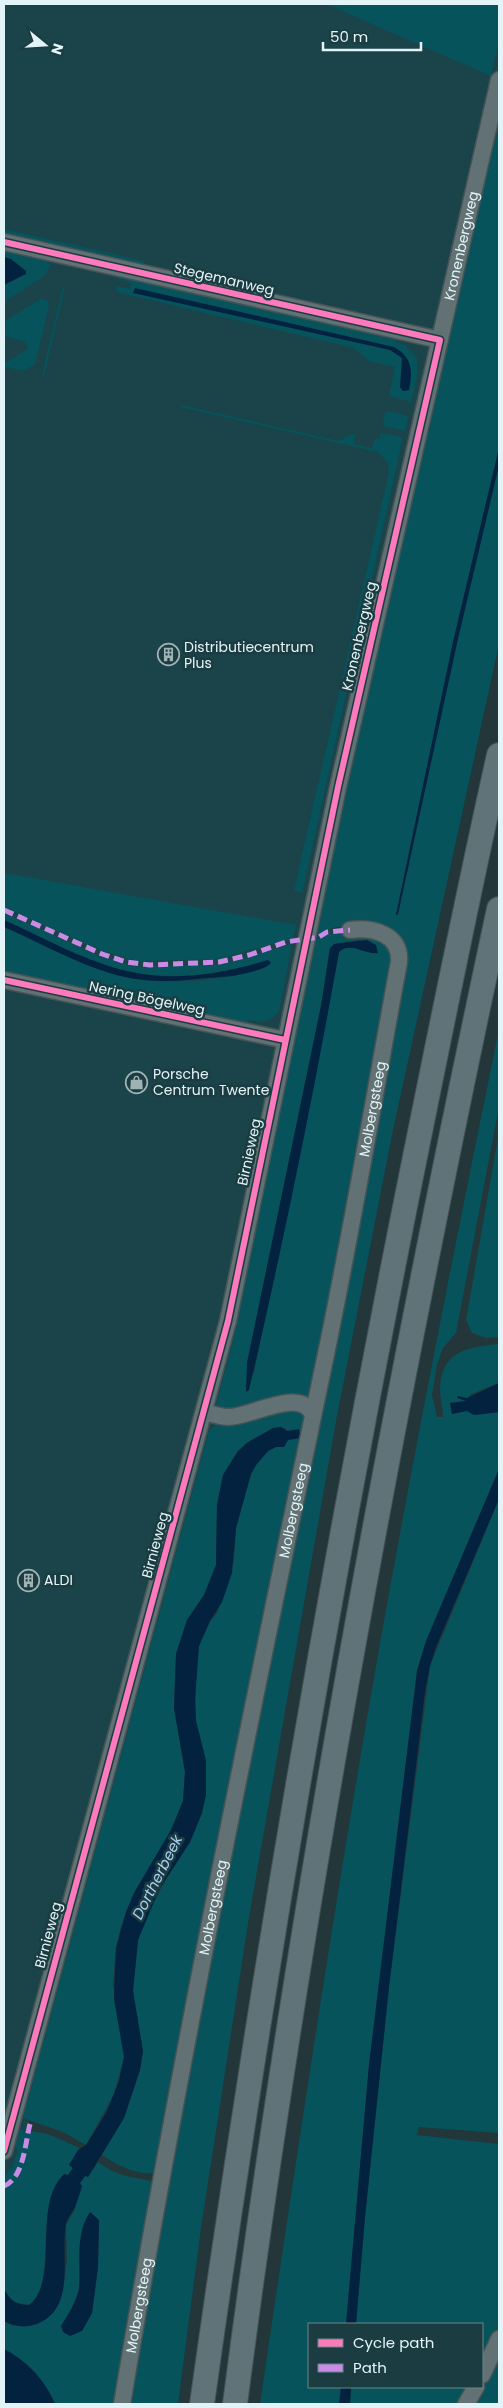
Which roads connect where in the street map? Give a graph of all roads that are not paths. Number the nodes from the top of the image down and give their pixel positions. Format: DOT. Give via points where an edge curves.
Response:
graph roads {
  1 [pos="499,80"];
  2 [pos="4,242"];
  3 [pos="440,340"];
  4 [pos="499,755"];
  5 [pos="499,909"];
  6 [pos="350,930"];
  7 [pos="306,938"];
  8 [pos="4,980"];
  9 [pos="285,1040"];
  10 [pos="204,1412"];
  11 [pos="312,1413"];
  12 [pos="4,2151"];
  13 [pos="499,2339"];
  14 [pos="483,2373"];
  15 [pos="475,2388"];
  16 [pos="122,2404"];
  17 [pos="202,2404"];
  18 [pos="235,2404"];
  19 [pos="466,2404"];
  1 -- 3 [label="street, Kronenbergweg"];
  2 -- 3 [label="street, Stegemanweg"];
  3 -- 7 [label="street, Kronenbergweg"];
  4 -- 17 [label="highway" via="377,1346 322,1640 237,2152"];
  5 -- 18 [label="highway" via="429,1242 354,1649 275,2124"];
  6 -- 11 [label="street, Molbergsteeg" via="378,931 387,936 397,947 399,962 337,1297"];
  7 -- 9 [label="street, Birnieweg"];
  8 -- 9 [label="street, Nering Bögelweg"];
  9 -- 10 [label="street, Birnieweg" via="228,1321"];
  10 -- 11 [label="street" via="229,1418 259,1409 300,1403 307,1405"];
  10 -- 12 [label="street, Birnieweg"];
  11 -- 16 [label="street, Molbergsteeg" via="198,1976"];
  13 -- 14 [label="street"];
  15 -- 19 [label="street"];
}
